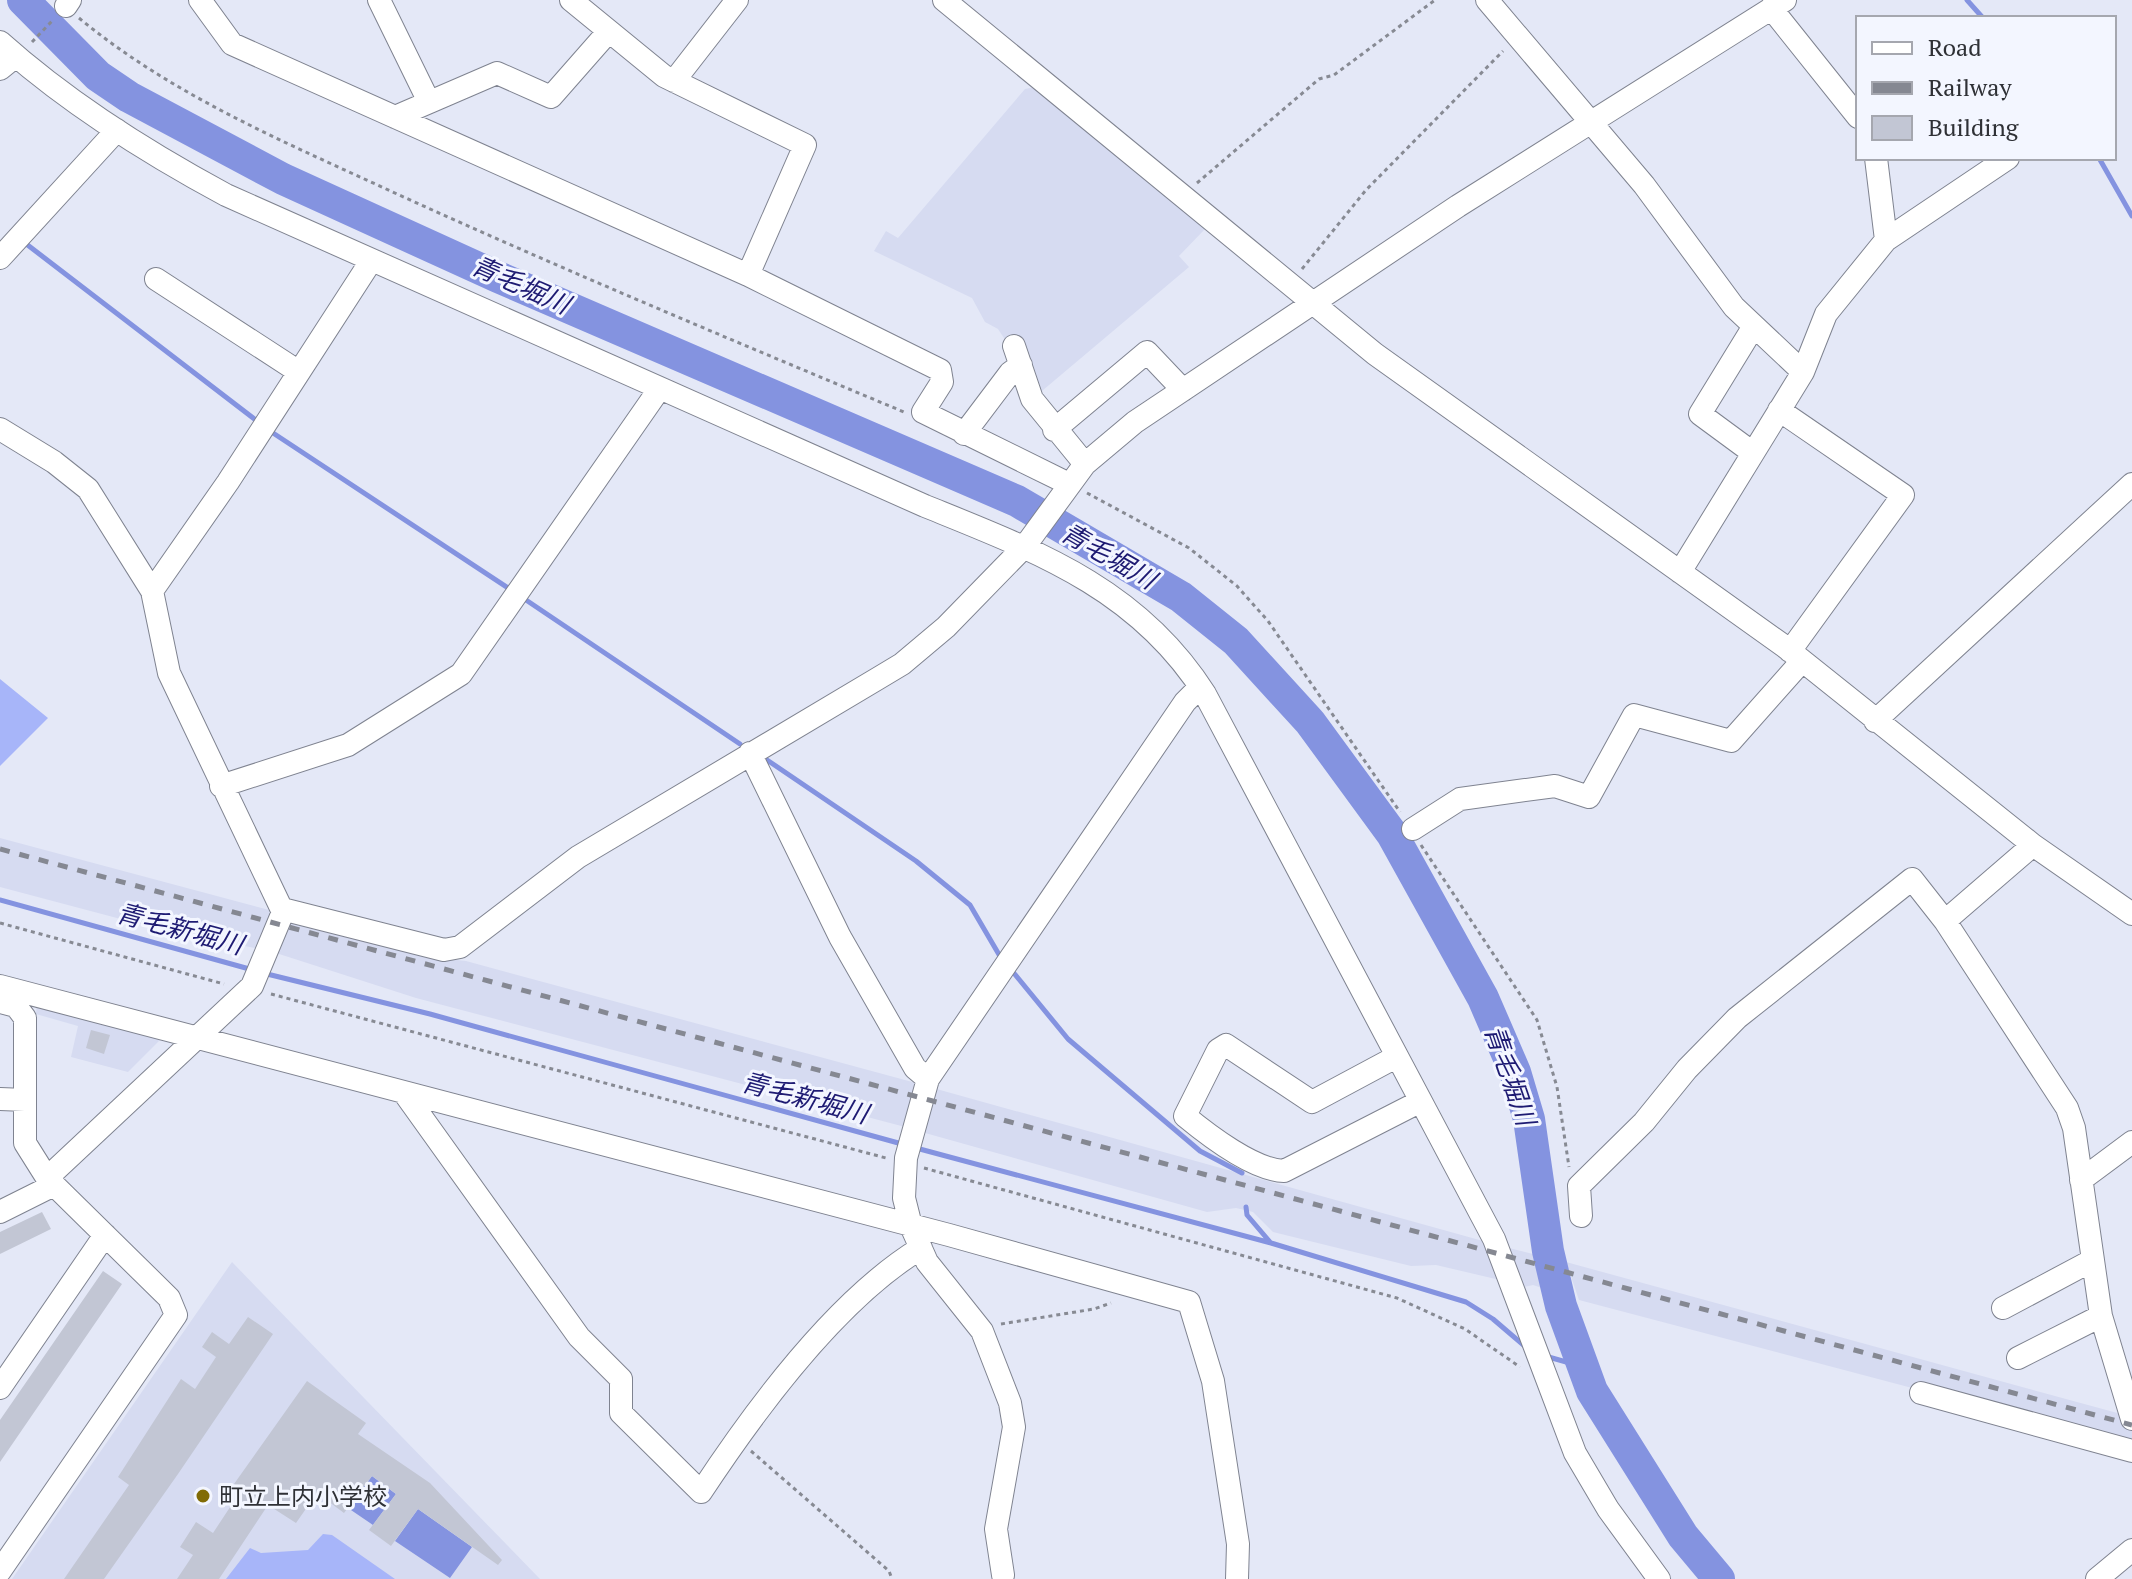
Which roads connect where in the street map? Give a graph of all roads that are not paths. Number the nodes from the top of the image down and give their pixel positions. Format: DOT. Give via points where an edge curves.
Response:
graph roads {
  1 [pos="200,0"];
  2 [pos="379,0"];
  3 [pos="571,0"];
  4 [pos="737,0"];
  5 [pos="944,0"];
  6 [pos="1487,0"];
  7 [pos="1778,4"];
  8 [pos="609,31"];
  9 [pos="10,54"];
  10 [pos="674,81"];
  11 [pos="429,102"];
  12 [pos="1856,114"];
  13 [pos="395,117"];
  14 [pos="1591,122"];
  15 [pos="117,130"];
  16 [pos="1876,160"];
  17 [pos="2005,160"];
  18 [pos="1886,240"];
  19 [pos="0,258"];
  20 [pos="371,261"];
  21 [pos="748,275"];
  22 [pos="156,279"];
  23 [pos="1314,304"];
  24 [pos="1754,326"];
  25 [pos="299,372"];
  26 [pos="1803,372"];
  27 [pos="660,388"];
  28 [pos="1183,390"];
  29 [pos="1779,410"];
  30 [pos="1048,422"];
  31 [pos="0,429"];
  32 [pos="964,434"];
  33 [pos="1753,453"];
  34 [pos="1085,464"];
  35 [pos="2132,484"];
  36 [pos="1065,491"];
  37 [pos="1029,541"];
  38 [pos="1680,572"];
  39 [pos="152,591"];
  40 [pos="1796,656"];
  41 [pos="1200,687"];
  42 [pos="1875,721"];
  43 [pos="750,753"];
  44 [pos="221,786"];
  45 [pos="1413,829"];
  46 [pos="2033,845"];
  47 [pos="282,914"];
  48 [pos="2132,914"];
  49 [pos="1945,921"];
  50 [pos="0,986"];
  51 [pos="0,1002"];
  52 [pos="195,1040"];
  53 [pos="1396,1057"];
  54 [pos="928,1079"];
  55 [pos="405,1094"];
  56 [pos="0,1099"];
  57 [pos="25,1100"];
  58 [pos="1419,1102"];
  59 [pos="2132,1142"];
  60 [pos="2081,1180"];
  61 [pos="50,1182"];
  62 [pos="0,1212"];
  63 [pos="1581,1216"];
  64 [pos="911,1226"];
  65 [pos="105,1235"];
  66 [pos="921,1248"];
  67 [pos="2093,1260"];
  68 [pos="2003,1308"];
  69 [pos="2101,1316"];
  70 [pos="2018,1358"];
  71 [pos="2125,1380"];
  72 [pos="1,1385"];
  73 [pos="1921,1393"];
  74 [pos="2132,1419"];
  75 [pos="2132,1451"];
  76 [pos="2132,1550"];
  77 [pos="0,1571"];
  78 [pos="1001,1578"];
  79 [pos="1237,1579"];
  80 [pos="1659,1579"];
  81 [pos="2097,1579"];
  1 -- 13 [label="street" via="232,44"];
  2 -- 11 [label="street"];
  3 -- 8 [label="street"];
  4 -- 10 [label="street"];
  5 -- 23 [label="street"];
  6 -- 14 [label="street"];
  7 -- 12 [label="street"];
  7 -- 14 [label="street"];
  8 -- 10 [label="street"];
  8 -- 11 [label="street" via="551,97 497,73"];
  9 -- 15 [label="street"];
  10 -- 21 [label="street" via="805,145"];
  11 -- 13 [label="street"];
  13 -- 21 [label="street"];
  14 -- 23 [label="street"];
  14 -- 24 [label="street"];
  15 -- 19 [label="street"];
  15 -- 20 [label="street" via="226,195"];
  16 -- 18 [label="street"];
  17 -- 18 [label="street"];
  18 -- 26 [label="street" via="1826,314"];
  20 -- 25 [label="street"];
  20 -- 27 [label="street"];
  21 -- 32 [label="street" via="940,370 942,382 923,412"];
  22 -- 25 [label="street"];
  23 -- 28 [label="street"];
  23 -- 38 [label="street" via="1375,354"];
  24 -- 26 [label="street"];
  24 -- 33 [label="street" via="1700,414"];
  25 -- 39 [label="street"];
  26 -- 29 [label="street"];
  27 -- 37 [label="street"];
  27 -- 44 [label="street" via="461,674 348,745"];
  28 -- 30 [label="street" via="1147,352"];
  28 -- 34 [label="street"];
  29 -- 33 [label="street"];
  29 -- 40 [label="street" via="1903,495"];
  30 -- 32 [label="street" via="1032,399 1018,356"];
  30 -- 34 [label="street"];
  31 -- 39 [label="street" via="88,489"];
  32 -- 36 [label="street"];
  33 -- 38 [label="street"];
  34 -- 36 [label="street"];
  35 -- 42 [label="street"];
  36 -- 37 [label="street"];
  37 -- 41 [label="street" via="1115,596 1158,634"];
  37 -- 43 [label="street" via="946,627 902,664"];
  38 -- 40 [label="street"];
  39 -- 44 [label="street" via="169,673"];
  40 -- 42 [label="street"];
  40 -- 45 [label="street" via="1731,741 1634,715 1589,797 1555,786 1460,799"];
  41 -- 53 [label="street"];
  41 -- 54 [label="street"];
  42 -- 46 [label="street"];
  43 -- 47 [label="street" via="578,857 453,949"];
  43 -- 54 [label="street" via="840,937 915,1068"];
  44 -- 47 [label="street"];
  46 -- 48 [label="street"];
  46 -- 49 [label="street"];
  47 -- 52 [label="street" via="267,957 248,987"];
  49 -- 60 [label="street" via="2055,1086 2074,1128"];
  49 -- 63 [label="street" via="1912,879 1737,1018 1579,1186"];
  50 -- 52 [label="street"];
  51 -- 57 [label="street" via="16,1006 25,1018"];
  52 -- 55 [label="street"];
  52 -- 61 [label="street"];
  53 -- 58 [label="street"];
  53 -- 58 [label="street" via="1312,1102 1226,1045 1218,1050 1185,1116 1214,1140 1273,1171 1284,1171"];
  54 -- 64 [label="street" via="904,1162"];
  55 -- 64 [label="street"];
  55 -- 66 [label="street" via="579,1337 621,1379 621,1413 701,1492 737,1438 830,1326 895,1263"];
  56 -- 57 [label="street"];
  57 -- 61 [label="street" via="25,1143"];
  58 -- 80 [label="street" via="1494,1239 1529,1330 1533,1370 1593,1484"];
  59 -- 60 [label="street"];
  60 -- 67 [label="street"];
  61 -- 62 [label="street"];
  61 -- 65 [label="street"];
  64 -- 66 [label="street"];
  64 -- 79 [label="street" via="1189,1302 1213,1381 1238,1544"];
  65 -- 72 [label="street"];
  65 -- 77 [label="street" via="169,1298 176,1315"];
  66 -- 78 [label="street" via="982,1331 1010,1403 1014,1427 996,1529"];
  67 -- 68 [label="street"];
  67 -- 69 [label="street"];
  69 -- 70 [label="street"];
  69 -- 71 [label="street"];
  71 -- 74 [label="street"];
  73 -- 75 [label="street"];
  76 -- 81 [label="street"];
}
